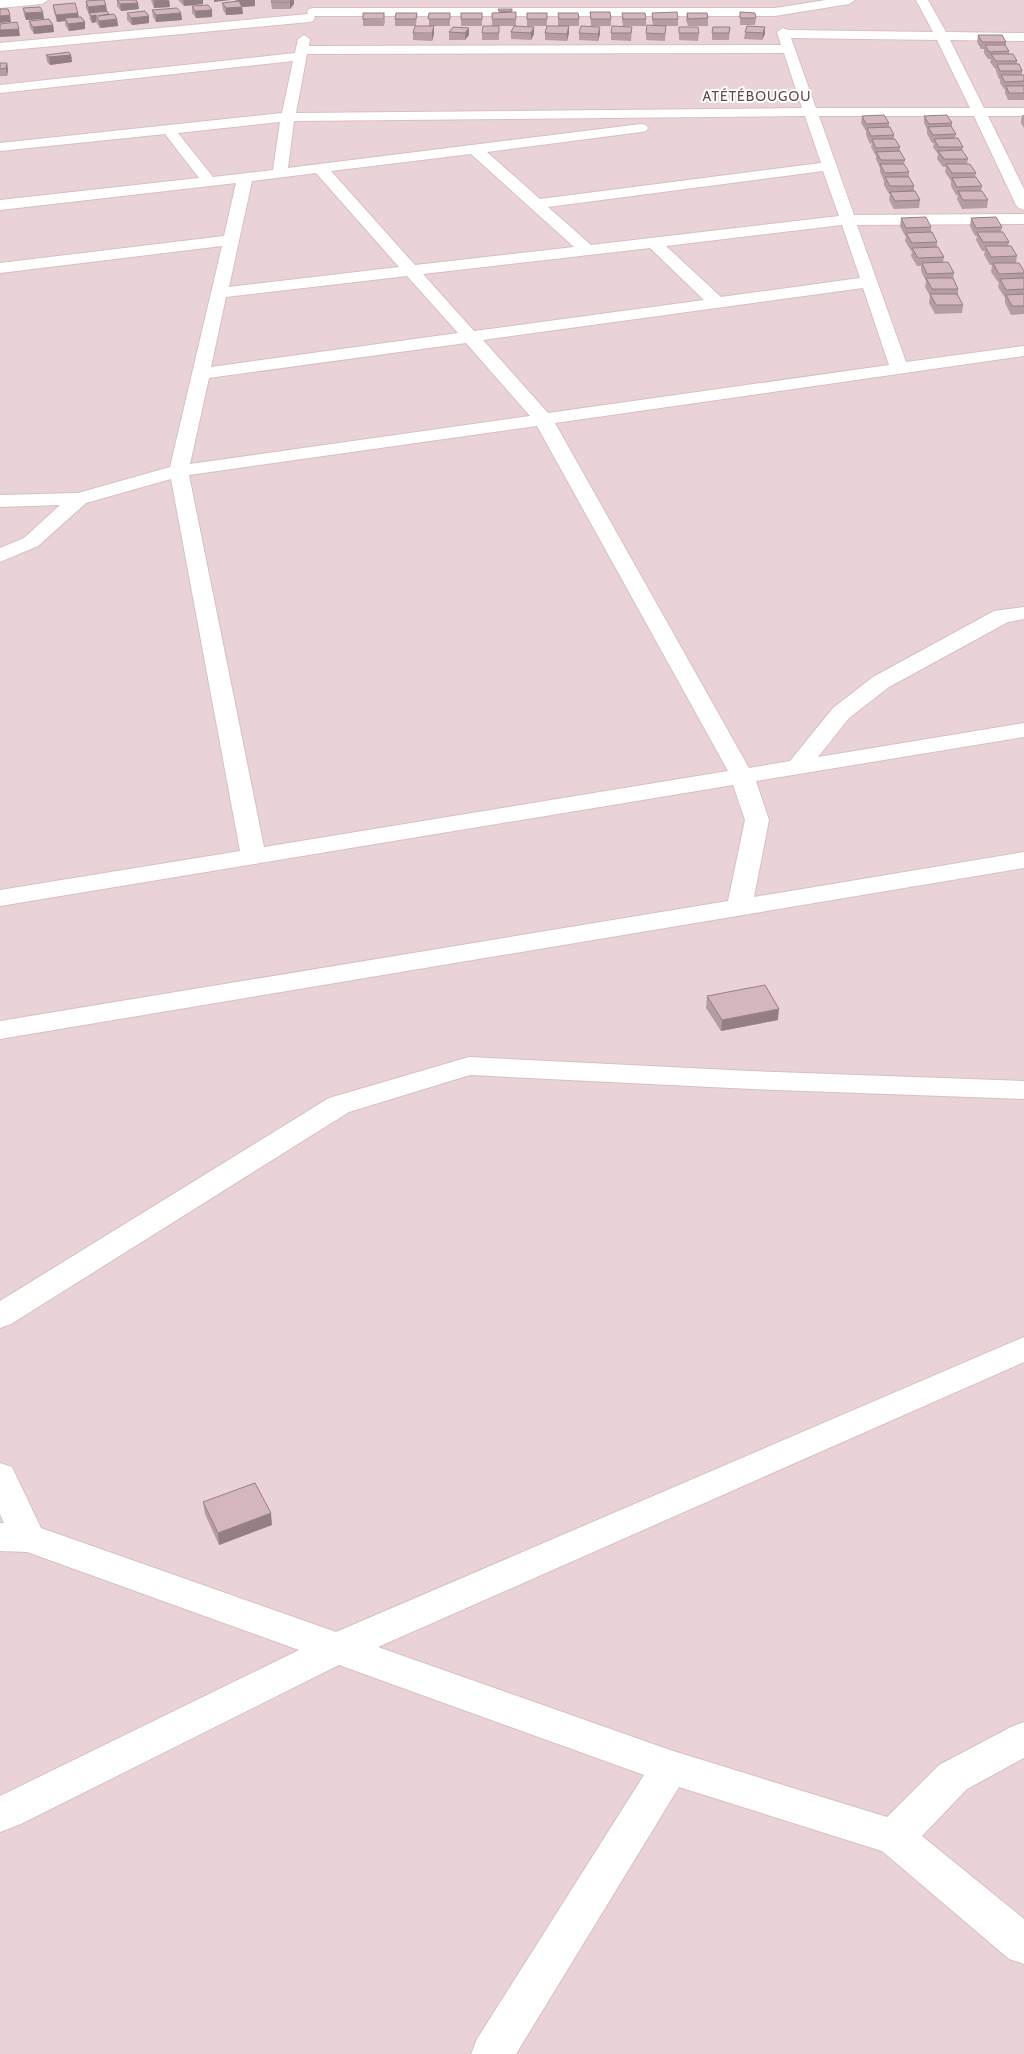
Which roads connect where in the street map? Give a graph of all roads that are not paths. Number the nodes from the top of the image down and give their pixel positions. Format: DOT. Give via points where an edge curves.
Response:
graph roads {
  1 [pos="42,0"];
  2 [pos="849,0"];
  3 [pos="922,0"];
  4 [pos="0,4"];
  5 [pos="773,6"];
  6 [pos="313,10"];
  7 [pos="942,36"];
  8 [pos="1024,37"];
  9 [pos="785,42"];
  10 [pos="0,46"];
  11 [pos="301,53"];
  12 [pos="0,89"];
  13 [pos="775,112"];
  14 [pos="810,112"];
  15 [pos="979,112"];
  16 [pos="1024,112"];
  17 [pos="288,117"];
  18 [pos="168,129"];
  19 [pos="0,147"];
  20 [pos="475,149"];
  21 [pos="829,166"];
  22 [pos="320,168"];
  23 [pos="280,173"];
  24 [pos="244,177"];
  25 [pos="209,181"];
  26 [pos="536,204"];
  27 [pos="0,205"];
  28 [pos="1024,205"];
  29 [pos="1024,219"];
  30 [pos="848,220"];
  31 [pos="230,240"];
  32 [pos="653,242"];
  33 [pos="588,250"];
  34 [pos="0,268"];
  35 [pos="411,271"];
  36 [pos="869,282"];
  37 [pos="219,293"];
  38 [pos="716,303"];
  39 [pos="470,337"];
  40 [pos="1024,351"];
  41 [pos="900,368"];
  42 [pos="201,374"];
  43 [pos="543,419"];
  44 [pos="180,471"];
  45 [pos="79,499"];
  46 [pos="0,501"];
  47 [pos="0,556"];
  48 [pos="1024,612"];
  49 [pos="1024,730"];
  50 [pos="798,767"];
  51 [pos="742,776"];
  52 [pos="254,857"];
  53 [pos="1024,860"];
  54 [pos="0,898"];
  55 [pos="739,908"];
  56 [pos="0,1030"];
  57 [pos="1024,1090"];
  58 [pos="0,1316"];
  59 [pos="1024,1349"];
  60 [pos="0,1476"];
  61 [pos="14,1537"];
  62 [pos="338,1648"];
  63 [pos="1024,1740"];
  64 [pos="670,1767"];
  65 [pos="0,1814"];
  66 [pos="894,1837"];
  67 [pos="1024,1945"];
  68 [pos="492,2054"];
  1 -- 4 [label="street"];
  2 -- 5 [label="street"];
  3 -- 7 [label="street"];
  5 -- 6 [label="street"];
  5 -- 9 [label="street"];
  6 -- 10 [label="street"];
  6 -- 11 [label="street"];
  7 -- 8 [label="street"];
  7 -- 9 [label="street"];
  7 -- 15 [label="street"];
  9 -- 11 [label="street"];
  9 -- 14 [label="street"];
  11 -- 12 [label="street"];
  11 -- 17 [label="street"];
  13 -- 14 [label="street"];
  13 -- 17 [label="street"];
  13 -- 20 [label="street"];
  14 -- 15 [label="street"];
  14 -- 21 [label="street"];
  15 -- 16 [label="street"];
  15 -- 28 [label="street"];
  17 -- 18 [label="street"];
  17 -- 23 [label="street"];
  18 -- 19 [label="street"];
  18 -- 25 [label="street"];
  20 -- 22 [label="street"];
  20 -- 26 [label="street"];
  21 -- 26 [label="street"];
  21 -- 30 [label="street"];
  22 -- 23 [label="street"];
  22 -- 35 [label="street"];
  23 -- 24 [label="street"];
  24 -- 25 [label="street"];
  24 -- 31 [label="street"];
  25 -- 27 [label="street"];
  26 -- 33 [label="street"];
  29 -- 30 [label="street"];
  30 -- 32 [label="street"];
  30 -- 36 [label="street"];
  31 -- 34 [label="street"];
  31 -- 37 [label="street"];
  32 -- 33 [label="street"];
  32 -- 38 [label="street"];
  33 -- 35 [label="street"];
  35 -- 37 [label="street"];
  35 -- 39 [label="street"];
  36 -- 38 [label="street"];
  36 -- 41 [label="street"];
  37 -- 42 [label="street"];
  38 -- 39 [label="street"];
  39 -- 42 [label="street"];
  39 -- 43 [label="street"];
  40 -- 41 [label="street"];
  41 -- 43 [label="street"];
  42 -- 44 [label="street"];
  43 -- 44 [label="street"];
  43 -- 51 [label="street"];
  44 -- 45 [label="street"];
  44 -- 52 [label="street"];
  45 -- 46 [label="street"];
  45 -- 47 [label="street" via="31,542"];
  48 -- 50 [label="street" via="1002,616 881,682 841,713"];
  49 -- 50 [label="street"];
  50 -- 51 [label="street"];
  51 -- 52 [label="street"];
  51 -- 55 [label="street" via="757,820"];
  52 -- 54 [label="street"];
  53 -- 55 [label="street"];
  55 -- 56 [label="street"];
  57 -- 58 [label="street" via="468,1066 340,1104"];
  59 -- 62 [label="street"];
  60 -- 61 [label="street"];
  61 -- 62 [label="street"];
  62 -- 64 [label="street"];
  62 -- 65 [label="street"];
  63 -- 66 [label="street" via="953,1777"];
  64 -- 66 [label="street"];
  64 -- 68 [label="street"];
  66 -- 67 [label="street"];
}
